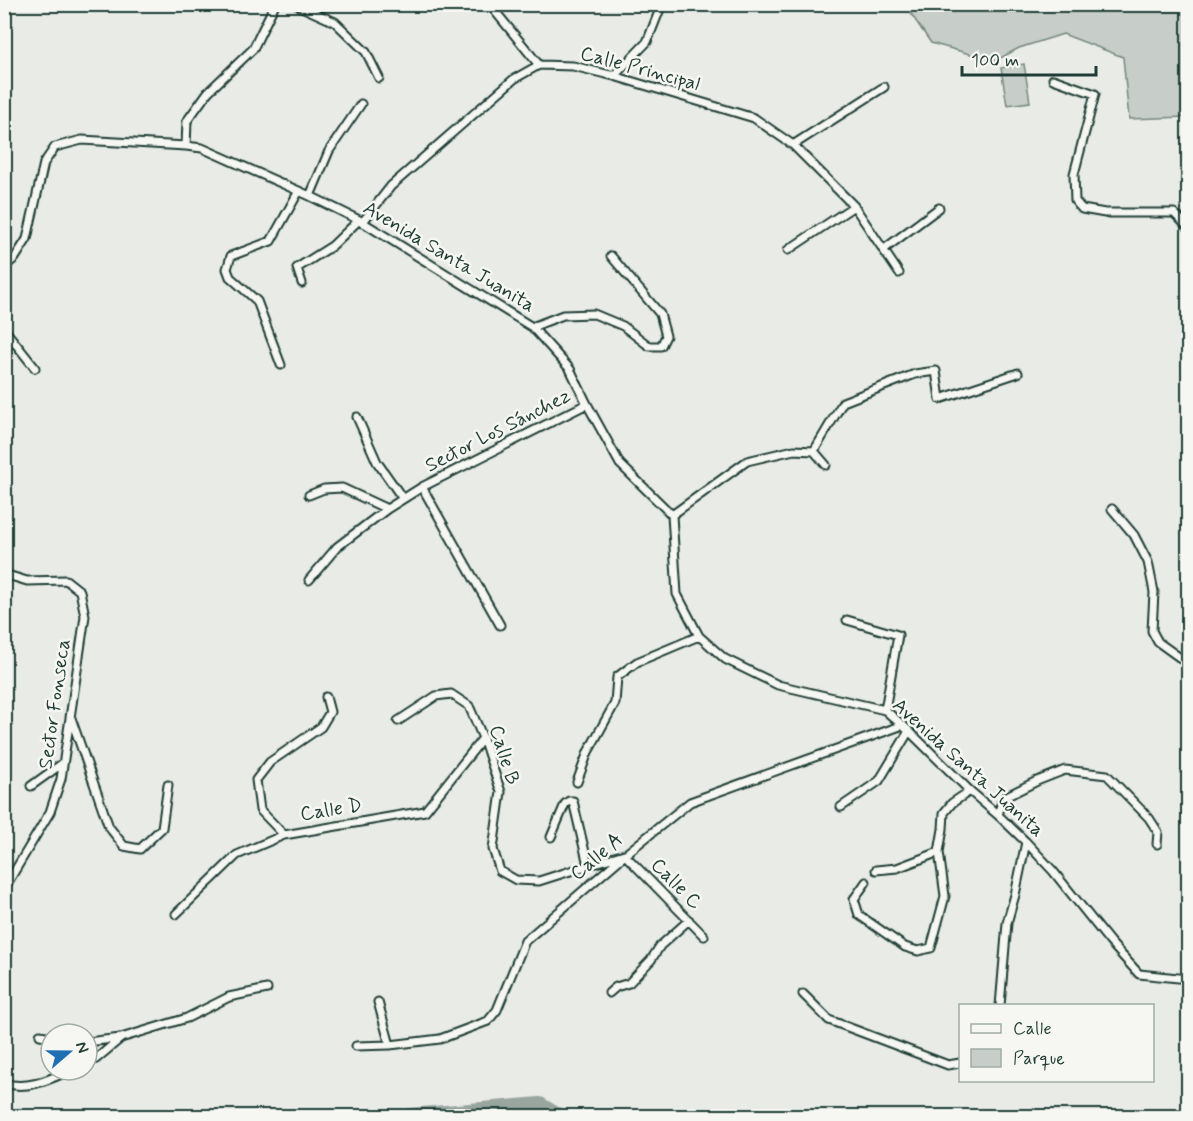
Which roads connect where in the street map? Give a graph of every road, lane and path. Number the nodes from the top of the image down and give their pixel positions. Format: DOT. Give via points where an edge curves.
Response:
graph roads {
  1 [pos="275,4"];
  2 [pos="295,4"];
  3 [pos="662,4"];
  4 [pos="490,5"];
  5 [pos="539,65"];
  6 [pos="614,76"];
  7 [pos="379,78"];
  8 [pos="1053,79"];
  9 [pos="884,87"];
  10 [pos="361,104"];
  11 [pos="793,145"];
  12 [pos="186,146"];
  13 [pos="299,191"];
  14 [pos="310,196"];
  15 [pos="854,206"];
  16 [pos="939,208"];
  17 [pos="360,221"];
  18 [pos="1188,227"];
  19 [pos="788,250"];
  20 [pos="883,250"];
  21 [pos="612,256"];
  22 [pos="4,267"];
  23 [pos="899,273"];
  24 [pos="302,283"];
  25 [pos="532,327"];
  26 [pos="4,329"];
  27 [pos="281,365"];
  28 [pos="35,368"];
  29 [pos="1018,373"];
  30 [pos="587,404"];
  31 [pos="357,417"];
  32 [pos="814,451"];
  33 [pos="826,465"];
  34 [pos="423,487"];
  35 [pos="309,495"];
  36 [pos="403,499"];
  37 [pos="387,509"];
  38 [pos="1112,509"];
  39 [pos="672,515"];
  40 [pos="4,574"];
  41 [pos="309,580"];
  42 [pos="847,620"];
  43 [pos="500,625"];
  44 [pos="699,636"];
  45 [pos="1188,662"];
  46 [pos="326,697"];
  47 [pos="885,710"];
  48 [pos="70,716"];
  49 [pos="398,721"];
  50 [pos="906,728"];
  51 [pos="483,738"];
  52 [pos="63,763"];
  53 [pos="577,782"];
  54 [pos="168,785"];
  55 [pos="32,786"];
  56 [pos="970,791"];
  57 [pos="841,807"];
  58 [pos="998,815"];
  59 [pos="284,835"];
  60 [pos="551,837"];
  61 [pos="1026,842"];
  62 [pos="1157,844"];
  63 [pos="939,852"];
  64 [pos="626,854"];
  65 [pos="588,865"];
  66 [pos="876,870"];
  67 [pos="866,882"];
  68 [pos="4,889"];
  69 [pos="176,914"];
  70 [pos="689,920"];
  71 [pos="704,936"];
  72 [pos="1188,979"];
  73 [pos="267,989"];
  74 [pos="609,993"];
  75 [pos="803,994"];
  76 [pos="378,1002"];
  77 [pos="1000,1004"];
  78 [pos="121,1038"];
  79 [pos="99,1041"];
  80 [pos="390,1045"];
  81 [pos="356,1046"];
  82 [pos="99,1056"];
  83 [pos="959,1063"];
  84 [pos="42,1082"];
  85 [pos="4,1083"];
  1 -- 12 [label="street" via="253,48 208,92 187,121"];
  2 -- 7 [label="street" via="335,22 366,52"];
  3 -- 6 [label="street" via="647,42"];
  4 -- 5 [label="street"];
  5 -- 6 [label="street, Calle Principal" via="573,66"];
  5 -- 17 [label="street" via="514,79 391,186"];
  6 -- 11 [label="street, Calle Principal" via="754,118"];
  8 -- 18 [label="street" via="1095,94 1074,174 1075,201 1082,210 1174,213"];
  9 -- 11 [label="street"];
  10 -- 14 [label="street" via="329,151"];
  11 -- 15 [label="street, Calle Principal"];
  12 -- 13 [label="street, Avenida Santa Juanita" via="202,148"];
  12 -- 22 [label="street, Avenida Santa Juanita" via="82,140 55,147 44,163 27,239"];
  13 -- 14 [label="street, Avenida Santa Juanita"];
  13 -- 27 [label="street" via="271,241 231,256 227,269 230,277 257,301"];
  14 -- 17 [label="street, Avenida Santa Juanita"];
  15 -- 19 [label="street"];
  15 -- 20 [label="street, Calle Principal"];
  16 -- 20 [label="street"];
  17 -- 24 [label="street" via="332,246 297,268"];
  17 -- 25 [label="street, Avenida Santa Juanita"];
  20 -- 23 [label="street, Calle Principal"];
  21 -- 25 [label="street" via="660,314 666,336 661,346 649,346 622,326 594,314 563,315"];
  25 -- 30 [label="street, Avenida Santa Juanita" via="570,369"];
  26 -- 28 [label="street"];
  29 -- 32 [label="street" via="940,399 936,371 915,374 843,402"];
  30 -- 34 [label="street, Sector Los Sánchez"];
  30 -- 39 [label="street, Avenida Santa Juanita" via="620,464"];
  31 -- 36 [label="street" via="377,462"];
  32 -- 33 [label="street"];
  32 -- 39 [label="street" via="794,450 747,461"];
  34 -- 36 [label="street, Sector Los Sánchez"];
  34 -- 43 [label="street, Sector Los Sánchez"];
  35 -- 37 [label="street" via="342,488"];
  36 -- 37 [label="street, Sector Los Sánchez"];
  37 -- 41 [label="street, Sector Los Sánchez" via="337,548"];
  38 -- 45 [label="street" via="1134,535 1148,562 1154,592 1152,631 1158,642"];
  39 -- 44 [label="street, Avenida Santa Juanita" via="677,594"];
  40 -- 48 [label="street, Sector Fonseca" via="27,581 66,580 80,591 85,616"];
  42 -- 47 [label="street" via="898,635"];
  44 -- 47 [label="street, Avenida Santa Juanita" via="725,659 778,685"];
  44 -- 53 [label="street" via="637,662 617,677 615,703 588,752"];
  46 -- 59 [label="street" via="330,712 321,727 270,762 256,780 260,810"];
  47 -- 50 [label="street, Avenida Santa Juanita"];
  48 -- 52 [label="street, Sector Fonseca"];
  48 -- 54 [label="street" via="109,826 124,846 140,849 162,828"];
  49 -- 51 [label="street, Calle B" via="436,696 451,694 469,706"];
  50 -- 56 [label="street, Avenida Santa Juanita"];
  50 -- 57 [label="street" via="879,781"];
  50 -- 64 [label="street, Calle A" via="690,802"];
  51 -- 59 [label="street, Calle D" via="425,811"];
  51 -- 65 [label="street, Calle B" via="501,792 493,849 500,871 516,880 539,881"];
  52 -- 55 [label="street"];
  52 -- 68 [label="street, Sector Fonseca" via="50,812"];
  56 -- 58 [label="street, Avenida Santa Juanita"];
  56 -- 63 [label="street" via="944,813"];
  58 -- 61 [label="street, Avenida Santa Juanita"];
  58 -- 62 [label="street" via="1003,798 1065,770 1107,775 1149,818 1158,832"];
  59 -- 69 [label="street, Calle D" via="237,855"];
  60 -- 65 [label="street" via="565,804 573,801"];
  61 -- 72 [label="street, Avenida Santa Juanita" via="1139,974"];
  61 -- 77 [label="street" via="1007,922"];
  63 -- 66 [label="street" via="897,868"];
  63 -- 67 [label="street" via="945,896 931,948 918,951 905,947 860,915 854,899"];
  64 -- 65 [label="street, Calle B"];
  64 -- 70 [label="street, Calle C"];
  64 -- 80 [label="street, Calle A" via="525,941 498,1010 488,1021 440,1039"];
  70 -- 71 [label="street, Calle C"];
  70 -- 74 [label="street" via="660,946 629,983"];
  73 -- 78 [label="street" via="229,997 188,1018"];
  75 -- 83 [label="street" via="829,1020 948,1065"];
  76 -- 80 [label="street"];
  78 -- 79 [label="street"];
  78 -- 82 [label="street"];
  80 -- 81 [label="street, Calle A"];
  84 -- 85 [label="street"];
}
